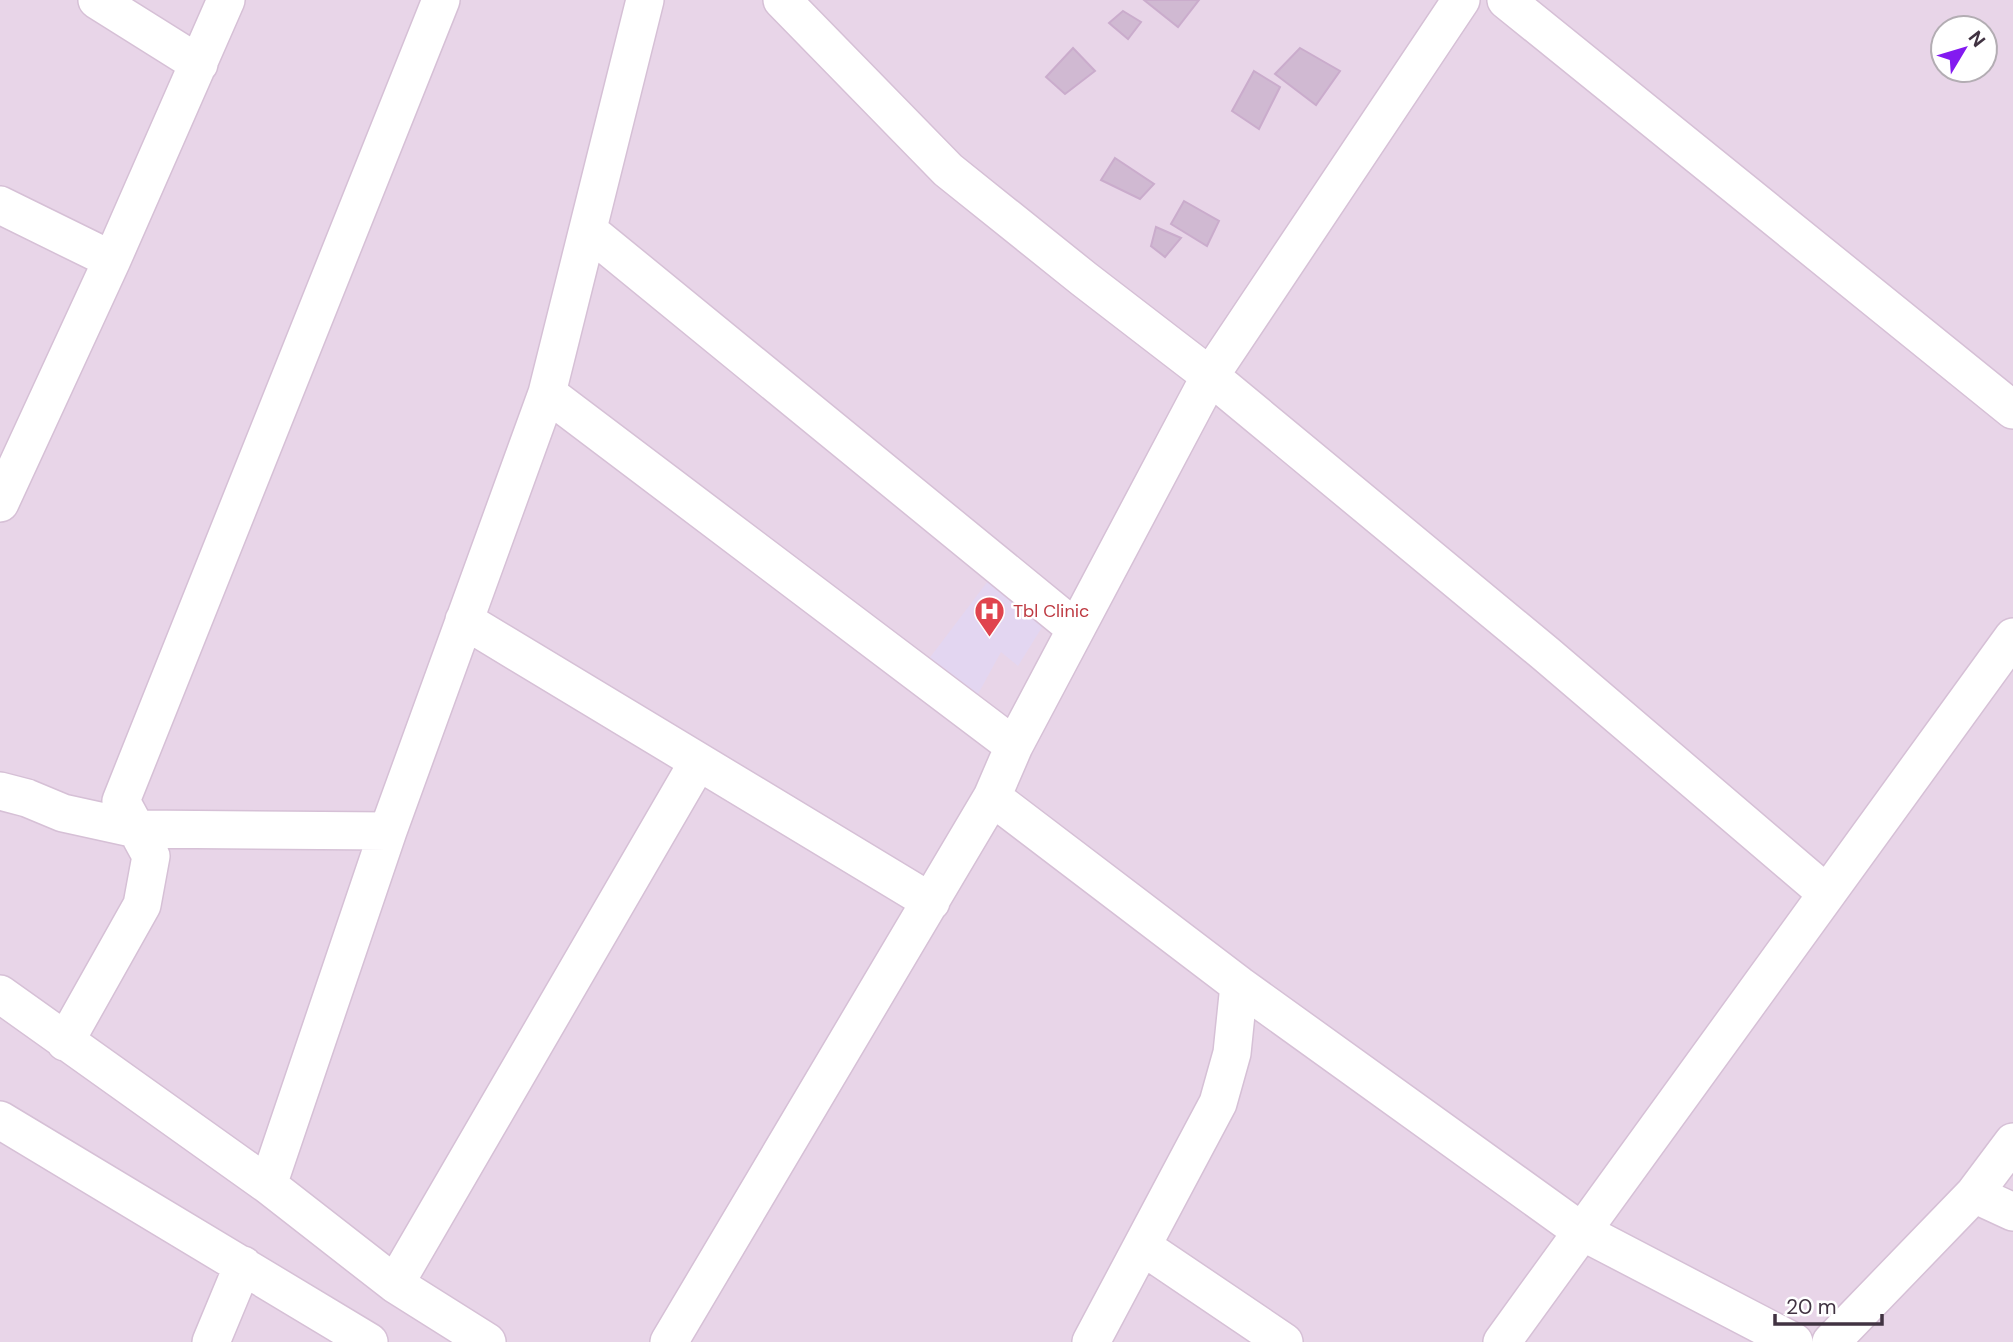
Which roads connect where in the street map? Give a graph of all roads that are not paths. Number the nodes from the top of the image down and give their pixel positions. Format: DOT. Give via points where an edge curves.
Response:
graph roads {
  1 [pos="97,0"];
  2 [pos="226,0"];
  3 [pos="441,0"];
  4 [pos="645,0"];
  5 [pos="782,0"];
  6 [pos="1461,0"];
  7 [pos="1506,0"];
  8 [pos="199,64"];
  9 [pos="0,205"];
  10 [pos="589,230"];
  11 [pos="112,260"];
  12 [pos="1210,376"];
  13 [pos="547,393"];
  14 [pos="2013,410"];
  15 [pos="0,503"];
  16 [pos="464,620"];
  17 [pos="1076,629"];
  18 [pos="2013,637"];
  19 [pos="1014,746"];
  20 [pos="698,762"];
  21 [pos="0,791"];
  22 [pos="992,797"];
  23 [pos="136,830"];
  24 [pos="388,831"];
  25 [pos="1826,893"];
  26 [pos="931,902"];
  27 [pos="1239,985"];
  28 [pos="0,994"];
  29 [pos="65,1042"];
  30 [pos="1,1122"];
  31 [pos="2013,1142"];
  32 [pos="268,1185"];
  33 [pos="1974,1194"];
  34 [pos="2013,1212"];
  35 [pos="1581,1231"];
  36 [pos="1142,1246"];
  37 [pos="243,1265"];
  38 [pos="395,1284"];
  39 [pos="211,1342"];
  40 [pos="369,1342"];
  41 [pos="487,1342"];
  42 [pos="669,1342"];
  43 [pos="1091,1342"];
  44 [pos="1284,1342"];
  45 [pos="1502,1342"];
  46 [pos="1794,1342"];
  47 [pos="1831,1342"];
  1 -- 8 [label="street"];
  2 -- 8 [label="street"];
  3 -- 23 [label="street" via="121,800"];
  4 -- 10 [label="street"];
  5 -- 12 [label="street" via="948,170"];
  6 -- 12 [label="street"];
  7 -- 14 [label="street"];
  8 -- 11 [label="street"];
  9 -- 11 [label="street"];
  10 -- 13 [label="street"];
  10 -- 17 [label="street"];
  11 -- 15 [label="street"];
  12 -- 17 [label="street"];
  12 -- 25 [label="street"];
  13 -- 16 [label="street"];
  13 -- 19 [label="street"];
  16 -- 20 [label="street"];
  16 -- 24 [label="street"];
  17 -- 19 [label="street"];
  18 -- 25 [label="street"];
  19 -- 22 [label="street"];
  20 -- 26 [label="street"];
  20 -- 38 [label="street"];
  21 -- 23 [label="street" via="62,813"];
  22 -- 26 [label="street"];
  22 -- 27 [label="street"];
  23 -- 24 [label="street"];
  23 -- 29 [label="street" via="150,856 142,905"];
  24 -- 32 [label="street"];
  25 -- 35 [label="street"];
  26 -- 42 [label="street"];
  27 -- 35 [label="street"];
  27 -- 36 [label="street" via="1232,1053 1218,1103"];
  28 -- 29 [label="street"];
  29 -- 32 [label="street"];
  30 -- 37 [label="street"];
  31 -- 33 [label="street"];
  32 -- 38 [label="street"];
  33 -- 34 [label="street"];
  33 -- 47 [label="street"];
  35 -- 45 [label="street"];
  35 -- 46 [label="street"];
  36 -- 43 [label="street"];
  36 -- 44 [label="street"];
  37 -- 39 [label="street"];
  37 -- 40 [label="street"];
  38 -- 41 [label="street"];
}
